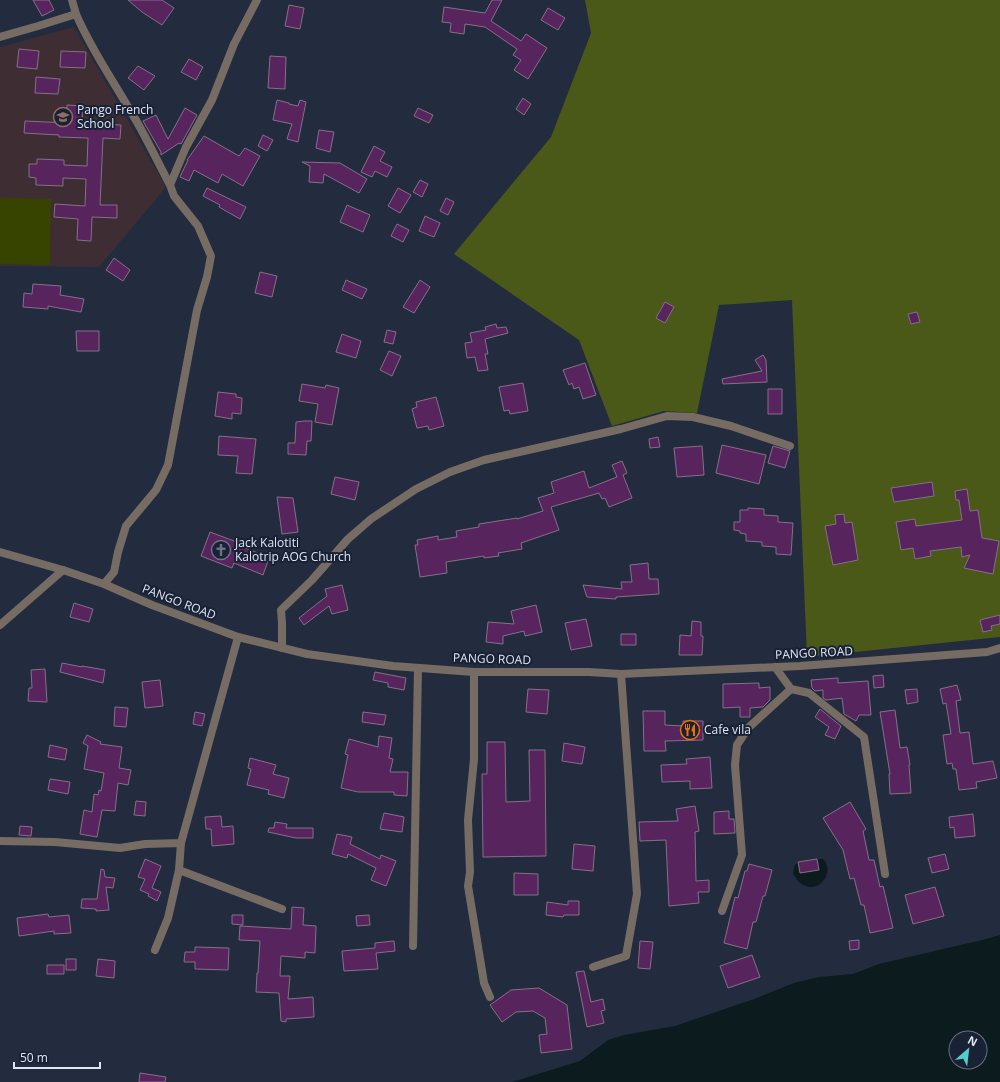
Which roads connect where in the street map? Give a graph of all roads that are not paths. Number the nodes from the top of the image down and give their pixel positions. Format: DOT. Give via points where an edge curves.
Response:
graph roads {
  1 [pos="72,0"];
  2 [pos="257,0"];
  3 [pos="76,14"];
  4 [pos="0,37"];
  5 [pos="170,185"];
  6 [pos="790,446"];
  7 [pos="0,552"];
  8 [pos="63,570"];
  9 [pos="104,584"];
  10 [pos="0,625"];
  11 [pos="238,637"];
  12 [pos="282,648"];
  13 [pos="1000,648"];
  14 [pos="775,667"];
  15 [pos="418,668"];
  16 [pos="474,672"];
  17 [pos="621,674"];
  18 [pos="791,689"];
  19 [pos="0,841"];
  20 [pos="181,842"];
  21 [pos="179,870"];
  22 [pos="885,874"];
  23 [pos="282,909"];
  24 [pos="722,911"];
  25 [pos="413,946"];
  26 [pos="155,950"];
  27 [pos="593,967"];
  28 [pos="490,997"];
  1 -- 3 [label="street"];
  2 -- 5 [label="street" via="234,44 212,100 186,147"];
  3 -- 4 [label="street"];
  3 -- 5 [label="street" via="85,35 129,108"];
  5 -- 9 [label="street" via="174,196 198,226 211,256 197,310 168,465 156,490 126,526 114,572"];
  6 -- 12 [label="street" via="731,426 693,417 667,416 484,460 450,472 416,489 371,519 348,539 281,610"];
  7 -- 8 [label="street, PANGO ROAD"];
  8 -- 9 [label="street, PANGO ROAD"];
  8 -- 10 [label="street"];
  9 -- 11 [label="street, PANGO ROAD" via="152,606"];
  11 -- 12 [label="street, PANGO ROAD"];
  11 -- 20 [label="street"];
  12 -- 15 [label="street, PANGO ROAD" via="373,664"];
  13 -- 14 [label="street, PANGO ROAD" via="987,652"];
  14 -- 17 [label="street, PANGO ROAD"];
  14 -- 18 [label="street"];
  15 -- 16 [label="street, PANGO ROAD"];
  15 -- 25 [label="street"];
  16 -- 17 [label="street, PANGO ROAD"];
  16 -- 28 [label="street" via="474,759 468,820 468,886 484,983"];
  17 -- 27 [label="street" via="637,894 626,956"];
  18 -- 22 [label="street" via="809,693 864,737"];
  18 -- 24 [label="street" via="748,728 737,745 735,765 742,856"];
  19 -- 20 [label="street" via="55,842 120,848"];
  20 -- 21 [label="street"];
  21 -- 23 [label="street"];
  21 -- 26 [label="street" via="168,918"];
}
